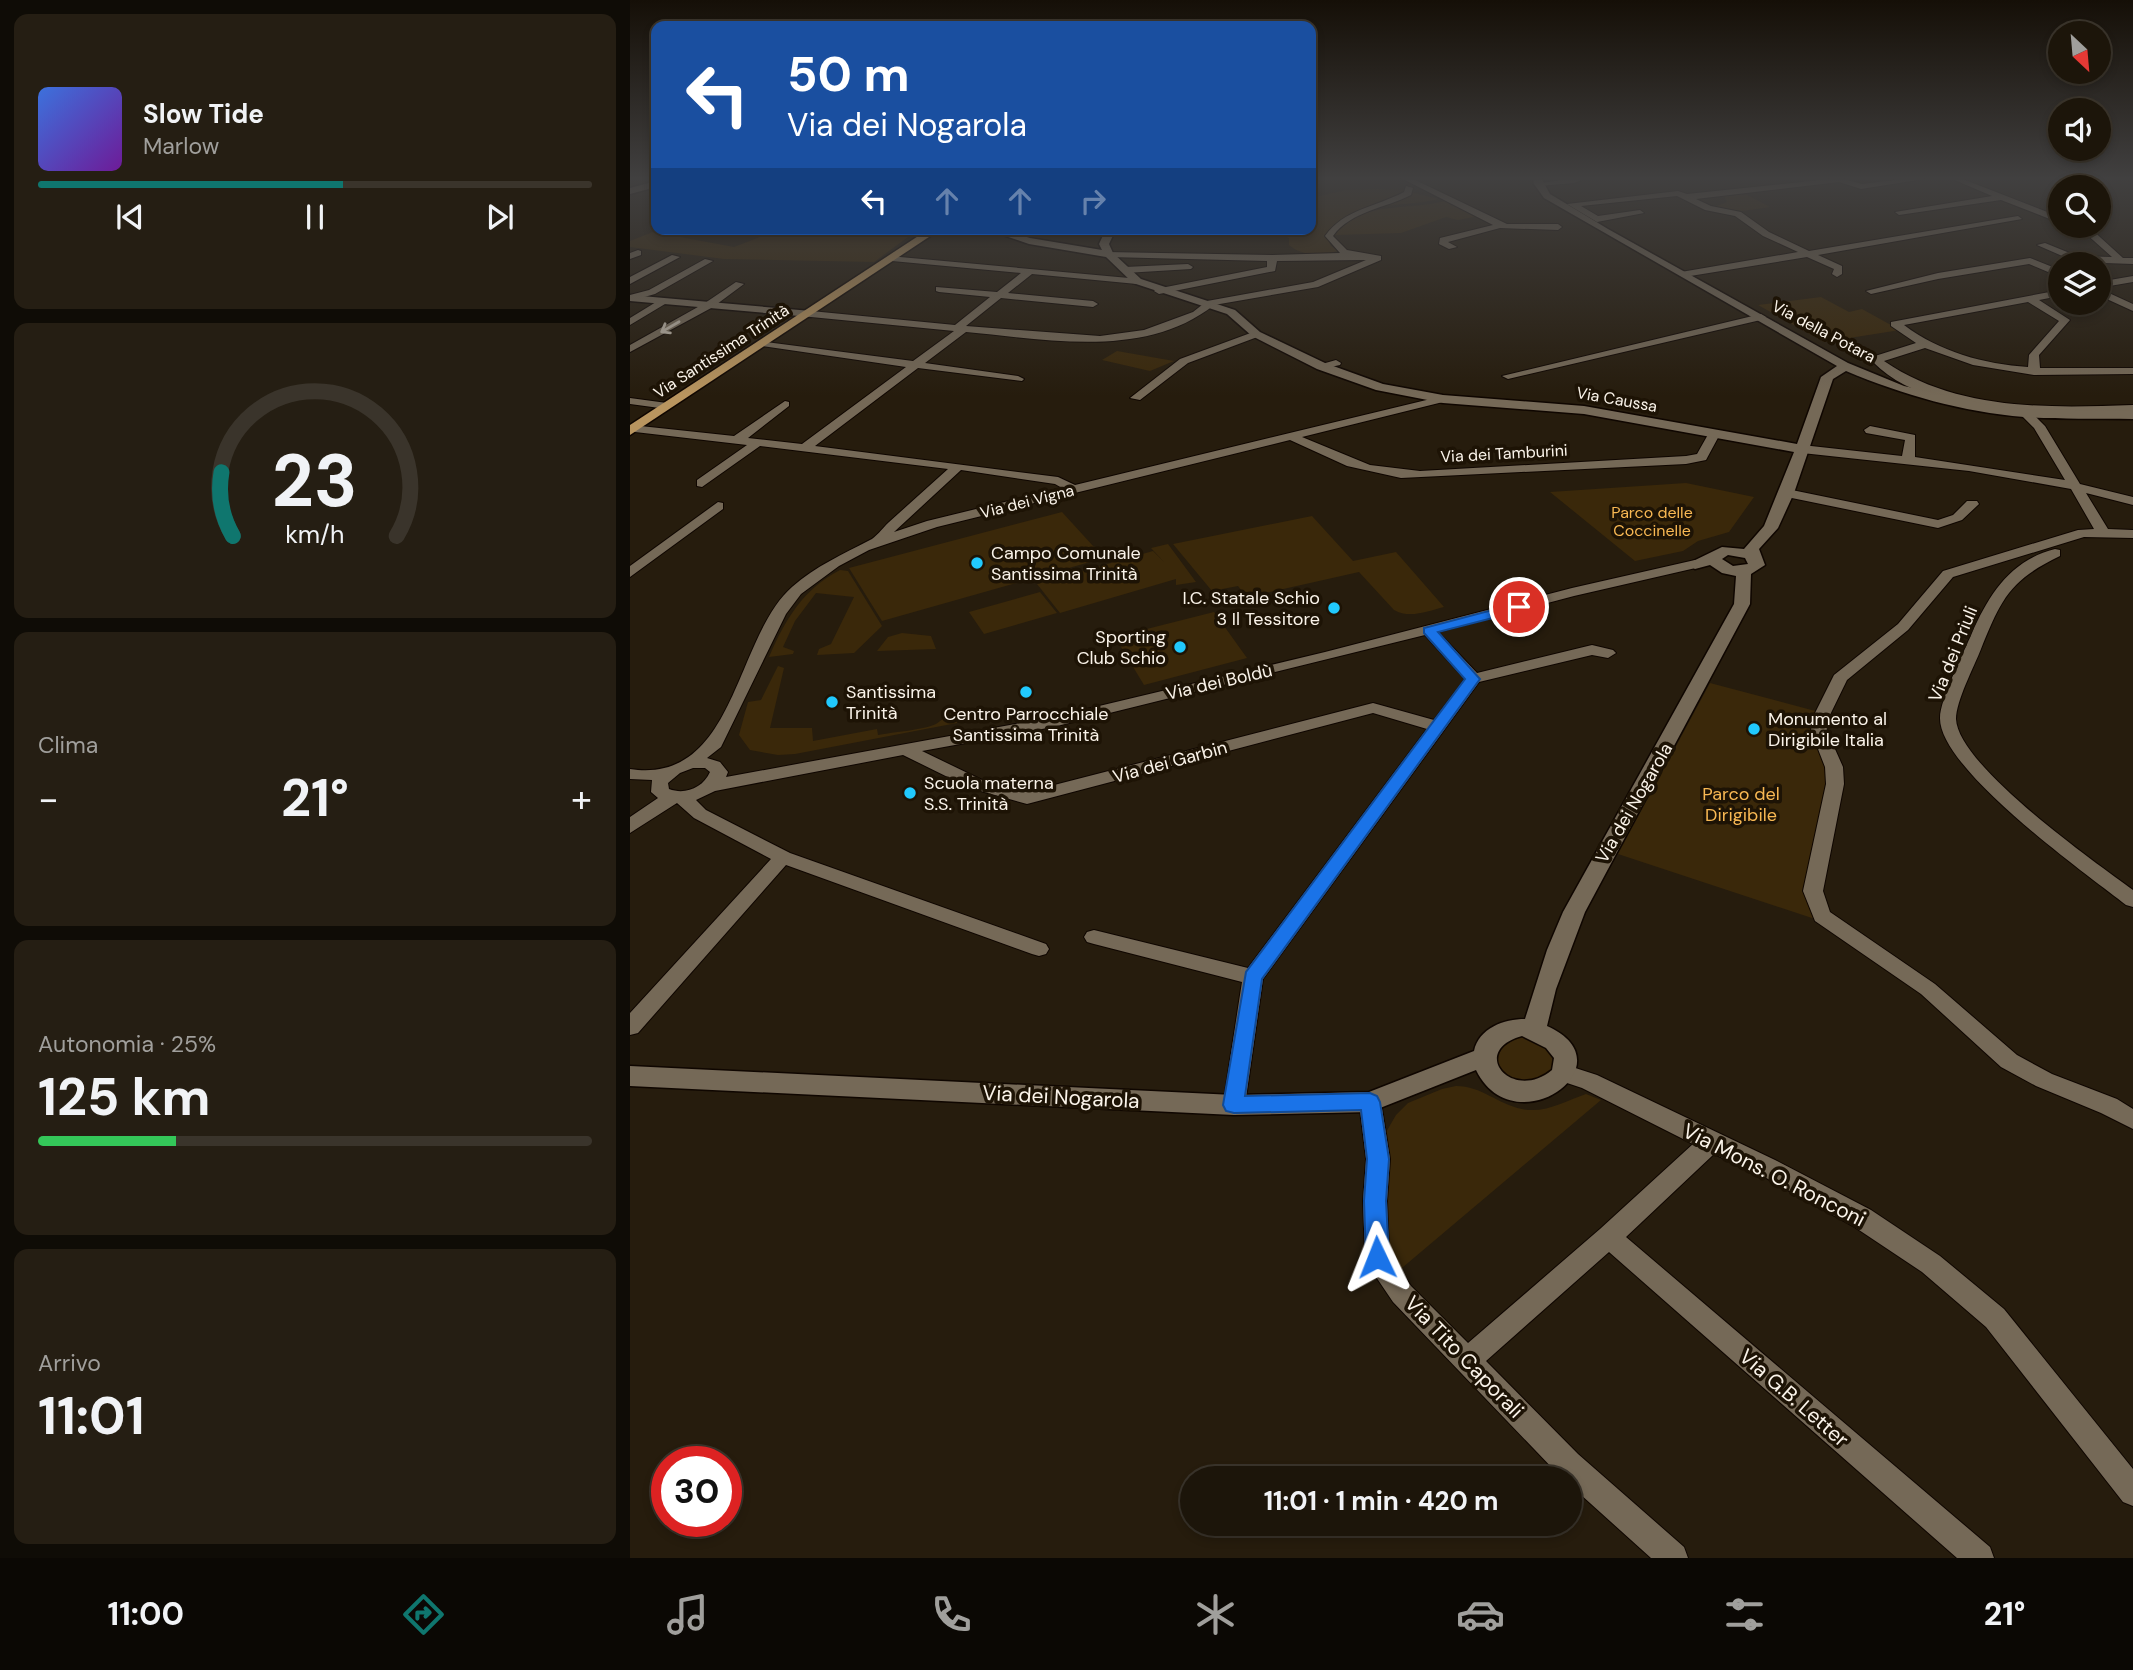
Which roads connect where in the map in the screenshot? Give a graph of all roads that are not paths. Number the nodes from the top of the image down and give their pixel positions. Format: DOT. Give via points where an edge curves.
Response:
graph roads {
  1 [pos="903,251"];
  2 [pos="1089,251"];
  3 [pos="1107,251"];
  4 [pos="1343,251"];
  5 [pos="1643,251"];
  6 [pos="1803,251"];
  7 [pos="1822,251"];
  8 [pos="2056,251"];
  9 [pos="1808,253"];
  10 [pos="1109,254"];
  11 [pos="1351,256"];
  12 [pos="675,257"];
  13 [pos="892,258"];
  14 [pos="1272,258"];
  15 [pos="708,261"];
  16 [pos="2127,261"];
  17 [pos="1251,264"];
  18 [pos="2048,269"];
  19 [pos="1031,270"];
  20 [pos="1125,270"];
  21 [pos="1684,274"];
  22 [pos="1836,274"];
  23 [pos="2133,279"];
  24 [pos="630,281"];
  25 [pos="1137,281"];
  26 [pos="2111,283"];
  27 [pos="739,284"];
  28 [pos="939,289"];
  29 [pos="1160,291"];
  30 [pos="1871,291"];
  31 [pos="999,294"];
  32 [pos="2048,295"];
  33 [pos="2111,297"];
  34 [pos="630,298"];
  35 [pos="2030,299"];
  36 [pos="665,301"];
  37 [pos="1093,303"];
  38 [pos="709,305"];
  39 [pos="1209,305"];
  40 [pos="2133,308"];
  41 [pos="811,314"];
  42 [pos="1761,317"];
  43 [pos="630,322"];
  44 [pos="960,328"];
  45 [pos="1256,334"];
  46 [pos="762,343"];
  47 [pos="1926,344"];
  48 [pos="630,349"];
  49 [pos="1336,363"];
  50 [pos="918,364"];
  51 [pos="1321,366"];
  52 [pos="1842,366"];
  53 [pos="1177,367"];
  54 [pos="1192,370"];
  55 [pos="2133,371"];
  56 [pos="2034,372"];
  57 [pos="1508,376"];
  58 [pos="1018,379"];
  59 [pos="1136,398"];
  60 [pos="1443,399"];
  61 [pos="630,401"];
  62 [pos="785,404"];
  63 [pos="667,406"];
  64 [pos="2133,412"];
  65 [pos="2025,413"];
  66 [pos="632,430"];
  67 [pos="1870,430"];
  68 [pos="1714,434"];
  69 [pos="1289,435"];
  70 [pos="738,439"];
  71 [pos="760,441"];
  72 [pos="807,446"];
  73 [pos="1796,448"];
  74 [pos="1908,460"];
  75 [pos="958,466"];
  76 [pos="702,483"];
  77 [pos="2074,484"];
  78 [pos="1073,489"];
  79 [pos="1788,489"];
  80 [pos="2133,501"];
  81 [pos="1972,504"];
  82 [pos="718,506"];
  83 [pos="2103,532"];
  84 [pos="2133,534"];
  85 [pos="1764,537"];
  86 [pos="878,541"];
  87 [pos="1755,558"];
  88 [pos="1695,564"];
  89 [pos="1729,566"];
  90 [pos="633,567"];
  91 [pos="1429,631"];
  92 [pos="1608,653"];
  93 [pos="1473,679"];
  94 [pos="1439,727"];
  95 [pos="907,750"];
  96 [pos="677,768"];
  97 [pos="711,773"];
  98 [pos="636,775"];
  99 [pos="668,793"];
  100 [pos="701,814"];
  101 [pos="630,827"];
  102 [pos="783,857"];
  103 [pos="2133,900"];
  104 [pos="1094,937"];
  105 [pos="1039,950"];
  106 [pos="1253,977"];
  107 [pos="630,1027"];
  108 [pos="1534,1029"];
  109 [pos="1483,1057"];
  110 [pos="1563,1073"];
  111 [pos="630,1076"];
  112 [pos="1370,1102"];
  113 [pos="1234,1105"];
  114 [pos="2133,1120"];
  115 [pos="1710,1142"];
  116 [pos="1609,1237"];
  117 [pos="1468,1360"];
  118 [pos="2133,1492"];
  119 [pos="1673,1558"];
  120 [pos="1979,1558"];
  1 -- 13 [label="main road, Via Santissima Trinità"];
  2 -- 10 [label="street"];
  3 -- 10 [label="street"];
  4 -- 11 [label="street"];
  5 -- 21 [label="street, Via della Potara"];
  6 -- 9 [label="street"];
  7 -- 9 [label="street"];
  8 -- 16 [label="street" via="2076,259"];
  9 -- 21 [label="street"];
  9 -- 22 [label="street" via="1839,268"];
  10 -- 14 [label="street"];
  10 -- 20 [label="street, Via Caussa"];
  11 -- 14 [label="street"];
  11 -- 39 [label="street" via="1378,258 1315,285"];
  12 -- 24 [label="street"];
  13 -- 19 [label="street"];
  13 -- 41 [label="main road, Via Santissima Trinità"];
  14 -- 29 [label="street" via="1272,269"];
  15 -- 34 [label="street" via="652,292"];
  17 -- 20 [label="street"];
  18 -- 30 [label="street" via="2030,261"];
  19 -- 25 [label="street"];
  19 -- 31 [label="street"];
  20 -- 25 [label="street, Via Caussa"];
  21 -- 42 [label="street, Via della Potara"];
  23 -- 26 [label="street"];
  25 -- 29 [label="street, Via Caussa"];
  27 -- 38 [label="street"];
  28 -- 31 [label="street"];
  29 -- 39 [label="street, Via Caussa"];
  31 -- 37 [label="street"];
  31 -- 44 [label="street"];
  32 -- 35 [label="street"];
  33 -- 40 [label="street"];
  34 -- 36 [label="street"];
  35 -- 47 [label="street" via="1895,324"];
  35 -- 56 [label="street" via="2065,320 2034,355"];
  36 -- 38 [label="street"];
  36 -- 43 [label="street"];
  38 -- 41 [label="street"];
  38 -- 48 [label="street, one-way"];
  39 -- 44 [label="street" via="1159,329 1100,339"];
  39 -- 45 [label="street, Via Caussa" via="1231,312"];
  41 -- 44 [label="street"];
  41 -- 46 [label="main road, Via Santissima Trinità"];
  42 -- 52 [label="street, Via della Potara"];
  42 -- 57 [label="street"];
  44 -- 50 [label="street"];
  45 -- 51 [label="street, Via Caussa"];
  45 -- 53 [label="street"];
  46 -- 50 [label="street"];
  46 -- 63 [label="main road, Via Santissima Trinità"];
  47 -- 56 [label="street" via="1978,363"];
  47 -- 64 [label="street" via="1893,352 1878,362 1914,385 1974,401 2046,410"];
  49 -- 51 [label="street"];
  50 -- 58 [label="street"];
  50 -- 72 [label="street"];
  51 -- 60 [label="street, Via Caussa" via="1380,387"];
  52 -- 65 [label="street, Via della Potara" via="1926,396"];
  52 -- 73 [label="street" via="1827,377"];
  53 -- 54 [label="street"];
  53 -- 59 [label="street"];
  55 -- 56 [label="street"];
  60 -- 68 [label="street, Via Caussa" via="1584,410"];
  60 -- 69 [label="street, Via dei Vigna"];
  61 -- 63 [label="street"];
  62 -- 70 [label="street"];
  63 -- 66 [label="main road, Via Santissima Trinità"];
  64 -- 65 [label="street, Via della Potara"];
  65 -- 77 [label="street" via="2039,426"];
  66 -- 70 [label="street"];
  67 -- 74 [label="street" via="1911,438"];
  68 -- 69 [label="street, Via dei Tamburini" via="1702,457 1686,460 1419,475 1388,475 1353,466"];
  68 -- 73 [label="street, Via Caussa"];
  69 -- 78 [label="street, Via dei Vigna"];
  70 -- 71 [label="street"];
  71 -- 72 [label="street"];
  71 -- 76 [label="street"];
  72 -- 75 [label="street"];
  73 -- 74 [label="street, Via Caussa"];
  73 -- 79 [label="street"];
  74 -- 77 [label="street, Via Caussa"];
  75 -- 78 [label="street" via="1058,481"];
  75 -- 86 [label="street"];
  77 -- 80 [label="street, Via Caussa"];
  77 -- 83 [label="street"];
  78 -- 86 [label="street, Via dei Vigna"];
  79 -- 81 [label="street" via="1938,524 1963,515"];
  79 -- 85 [label="street"];
  82 -- 90 [label="street"];
  83 -- 84 [label="street"];
  83 -- 103 [label="street, Via dei Priuli" via="2095,541 2028,565 2007,582 1994,603 1948,720 1954,740 2015,809"];
  83 -- 114 [label="street" via="2083,533 1948,574 1903,627 1840,678 1820,719 1819,731 1834,767 1835,785 1813,891 1822,916 1928,989 2009,1060"];
  85 -- 87 [label="street" via="1751,548"];
  85 -- 89 [label="street, Via dei Boldù"];
  86 -- 97 [label="street, Via dei Vigna" via="834,563 796,591 779,613 735,707"];
  87 -- 89 [label="street, Via dei Boldù" via="1740,551"];
  87 -- 89 [label="street" via="1757,565"];
  88 -- 89 [label="street, Via dei Boldù"];
  88 -- 91 [label="street, Via dei Boldù"];
  89 -- 108 [label="street, Via dei Nogarola" via="1742,604 1581,894 1542,994"];
  91 -- 93 [label="street"];
  91 -- 95 [label="street, Via dei Boldù" via="1053,722"];
  92 -- 93 [label="street" via="1591,649"];
  93 -- 94 [label="street"];
  94 -- 95 [label="street, Via dei Garbin" via="1373,708 1027,798 976,783"];
  94 -- 106 [label="street"];
  95 -- 97 [label="street, Via dei Boldù" via="739,779"];
  96 -- 97 [label="street" via="701,762"];
  96 -- 98 [label="street"];
  96 -- 99 [label="street" via="659,782"];
  97 -- 99 [label="street, Via dei Boldù"];
  97 -- 100 [label="street"];
  98 -- 99 [label="street"];
  99 -- 100 [label="street"];
  99 -- 101 [label="street"];
  100 -- 102 [label="street"];
  102 -- 105 [label="street"];
  102 -- 107 [label="street"];
  104 -- 106 [label="street"];
  106 -- 113 [label="street"];
  108 -- 109 [label="street" via="1499,1033 1485,1047"];
  108 -- 110 [label="street" via="1561,1046 1566,1064"];
  109 -- 110 [label="street" via="1493,1078 1517,1091 1545,1089"];
  109 -- 112 [label="street, Via dei Nogarola"];
  110 -- 115 [label="street, Via Mons. O. Ronconi" via="1589,1081"];
  111 -- 113 [label="street, Via dei Nogarola"];
  112 -- 113 [label="street, Via dei Nogarola"];
  112 -- 117 [label="street, Via Tito Caporali" via="1378,1159 1377,1257 1402,1294"];
  115 -- 116 [label="street"];
  115 -- 118 [label="street, Via Mons. O. Ronconi" via="1862,1218 1931,1264 1995,1318"];
  116 -- 117 [label="street"];
  116 -- 120 [label="street, Via G.B. Letter"];
  117 -- 119 [label="street, Via Tito Caporali" via="1568,1464"];
}
